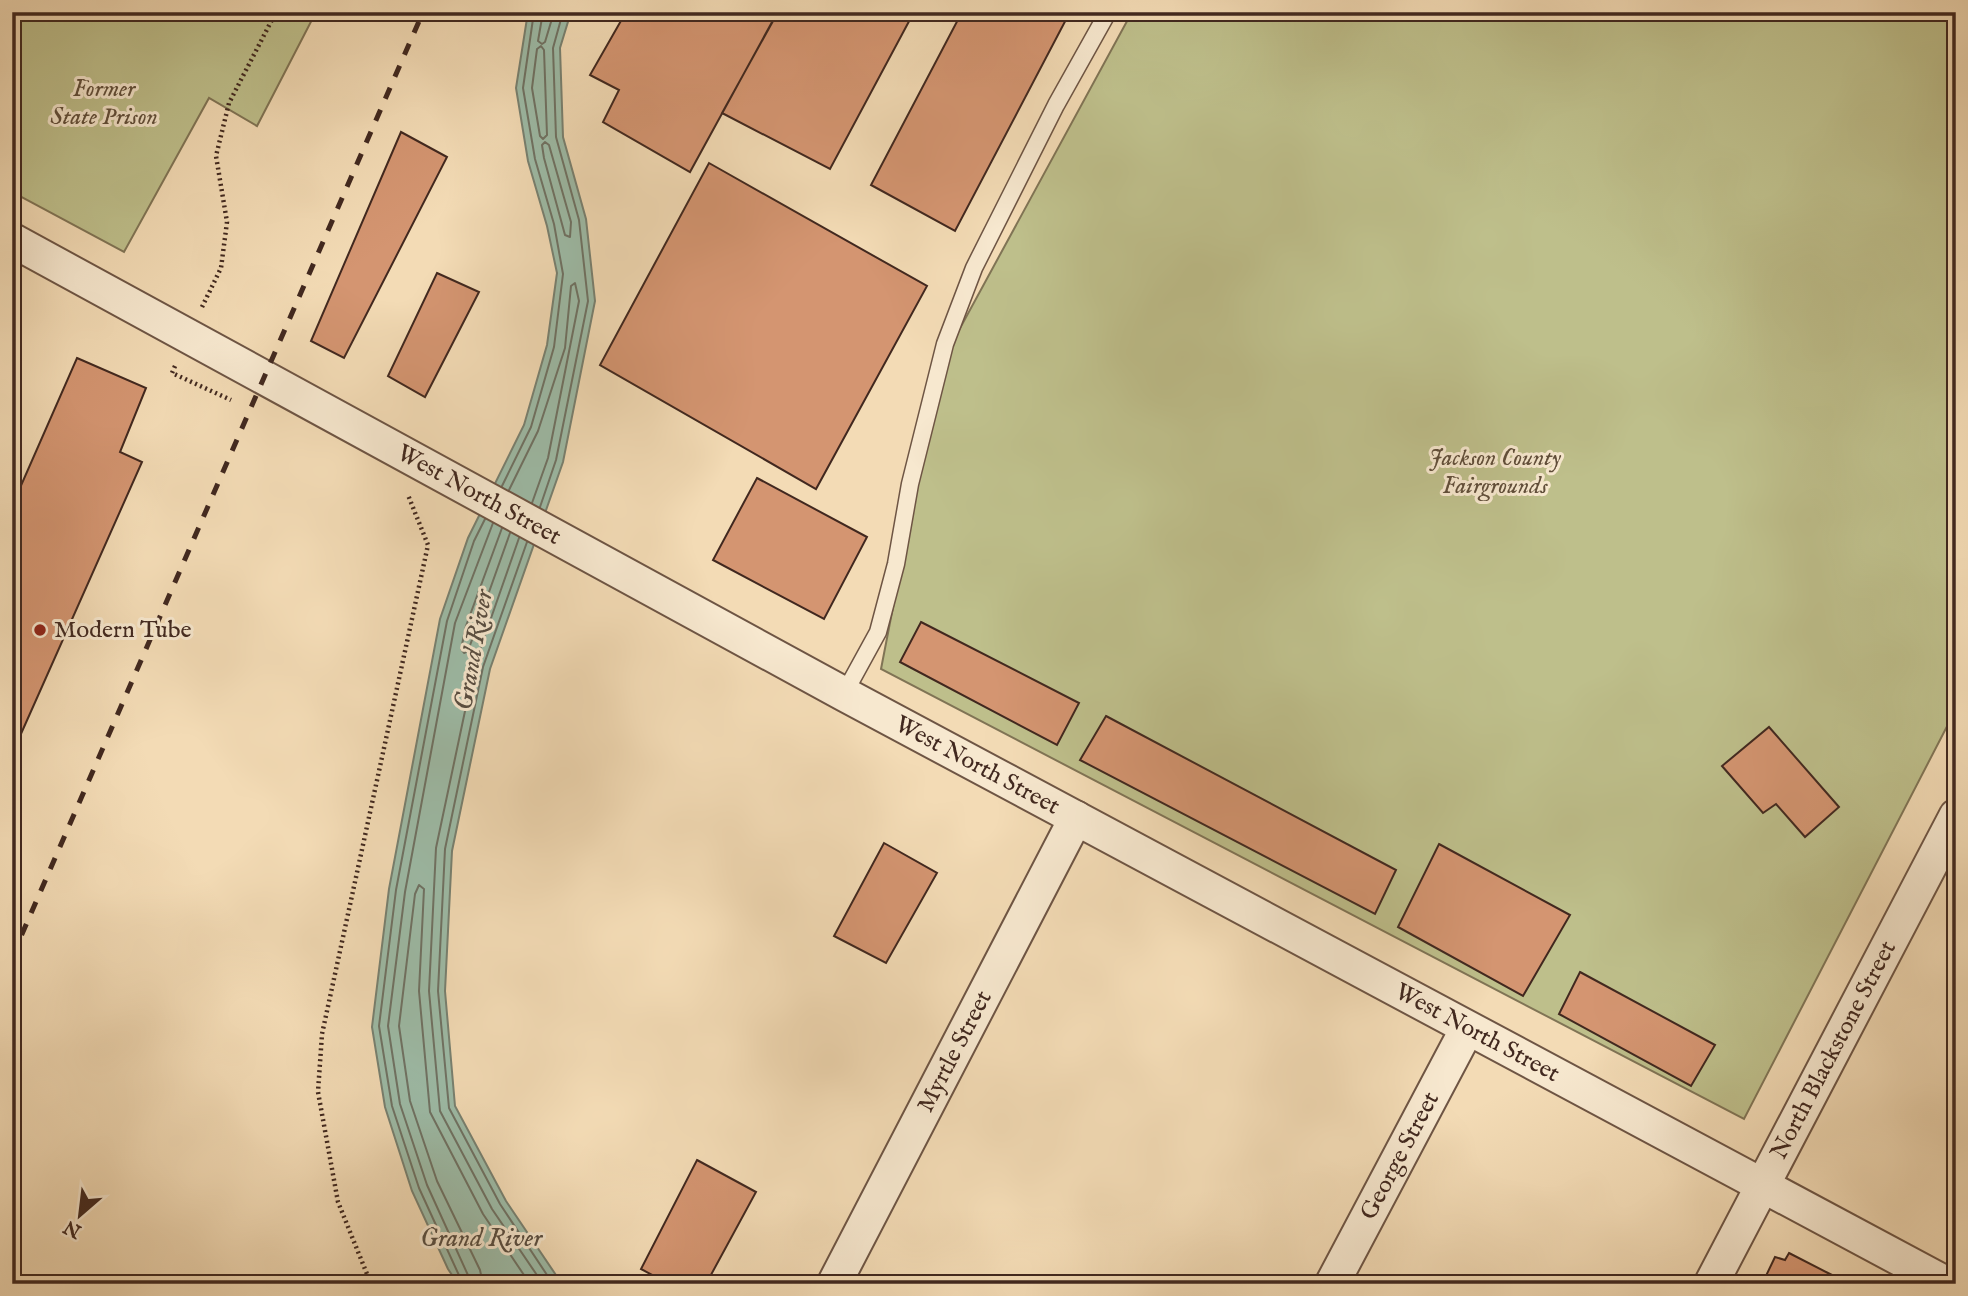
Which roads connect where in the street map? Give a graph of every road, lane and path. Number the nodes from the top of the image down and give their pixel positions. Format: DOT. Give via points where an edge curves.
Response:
graph roads {
  1 [pos="276,12"];
  2 [pos="1108,12"];
  3 [pos="12,240"];
  4 [pos="206,298"];
  5 [pos="172,373"];
  6 [pos="241,405"];
  7 [pos="398,489"];
  8 [pos="844,694"];
  9 [pos="1956,816"];
  10 [pos="1076,817"];
  11 [pos="1467,1028"];
  12 [pos="1762,1187"];
  13 [pos="1942,1283"];
  14 [pos="371,1284"];
  15 [pos="834,1284"];
  16 [pos="1332,1284"];
  17 [pos="1712,1284"];
  1 -- 4 [label="path" via="229,103 216,156 227,222 221,268"];
  2 -- 8 [label="lane" via="974,268 945,344 878,632"];
  3 -- 8 [label="street, West North Street"];
  5 -- 6 [label="path"];
  7 -- 14 [label="path" via="410,496 428,545 322,1034 318,1092 338,1202"];
  8 -- 10 [label="street, West North Street"];
  9 -- 12 [label="street, North Blackstone Street"];
  10 -- 11 [label="street, West North Street"];
  10 -- 15 [label="street, Myrtle Street"];
  11 -- 12 [label="street, West North Street"];
  11 -- 16 [label="street, George Street"];
  12 -- 13 [label="street, West North Street"];
  12 -- 17 [label="street, North Blackstone Street"];
}
